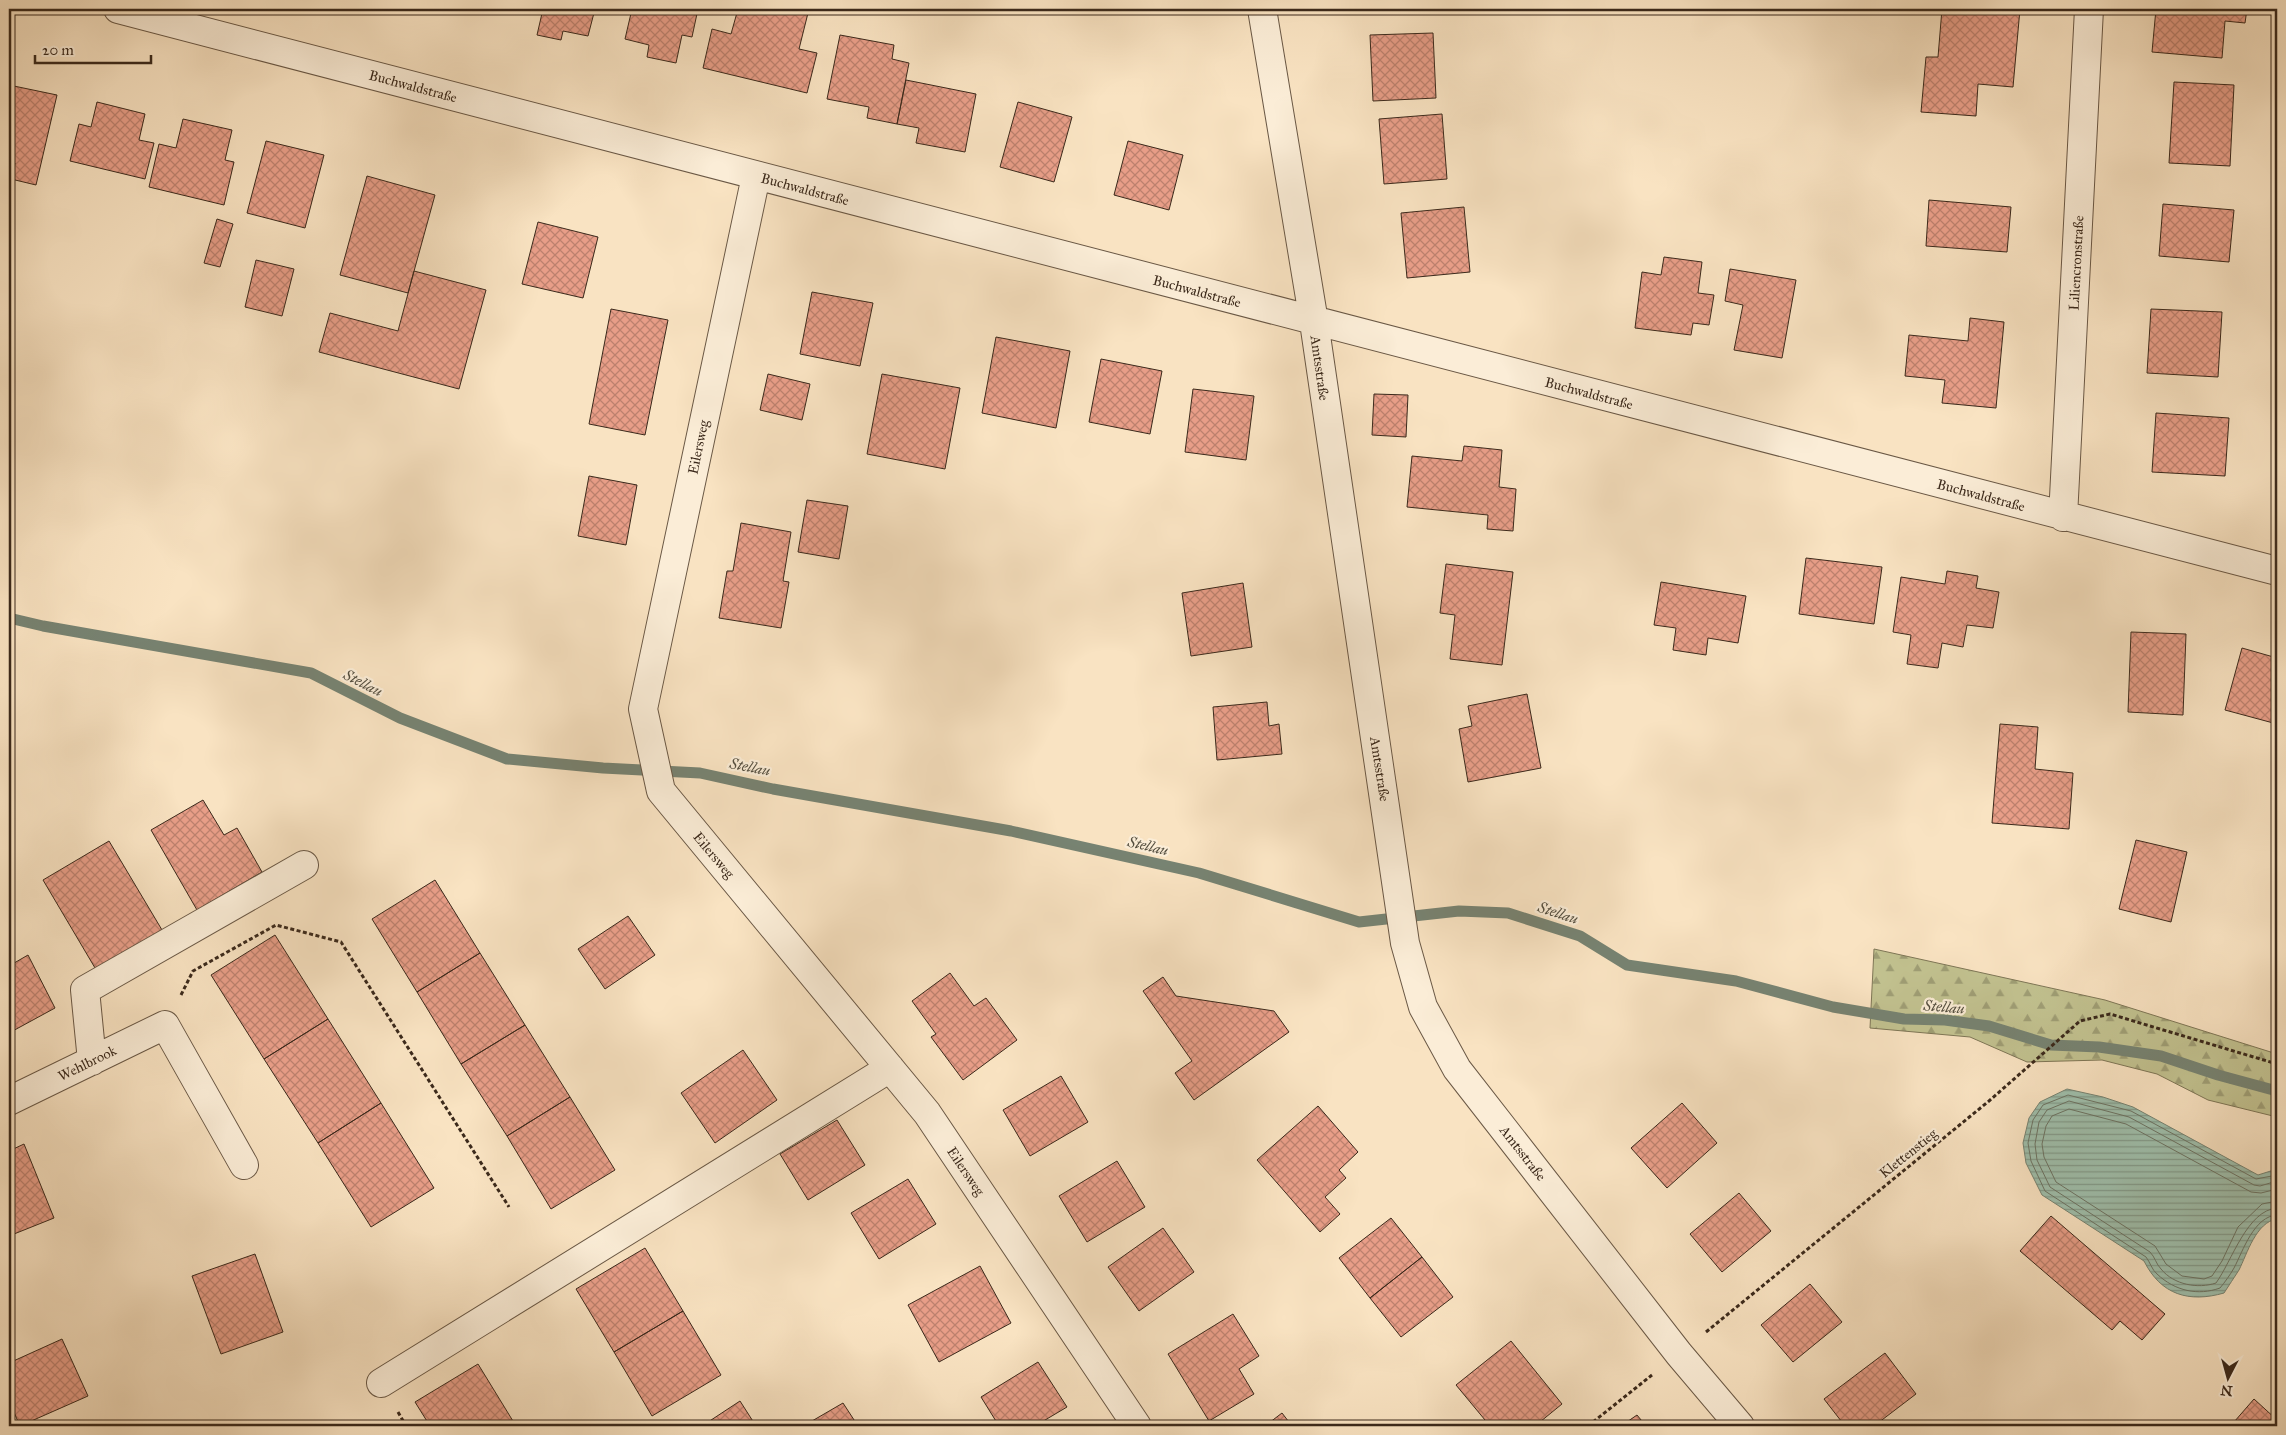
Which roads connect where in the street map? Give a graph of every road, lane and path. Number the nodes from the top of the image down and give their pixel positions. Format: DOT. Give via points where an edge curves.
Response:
graph roads {
  1 [pos="118,9"];
  2 [pos="1262,9"];
  3 [pos="2089,9"];
  4 [pos="756,176"];
  5 [pos="1314,322"];
  6 [pos="2063,517"];
  7 [pos="2277,571"];
  8 [pos="304,865"];
  9 [pos="166,1025"];
  10 [pos="92,1061"];
  11 [pos="2277,1064"];
  12 [pos="890,1068"];
  13 [pos="9,1101"];
  14 [pos="244,1165"];
  15 [pos="509,1207"];
  16 [pos="1678,1354"];
  17 [pos="380,1382"];
  18 [pos="1137,1426"];
  19 [pos="1588,1426"];
  20 [pos="1740,1426"];
  1 -- 4 [label="street, Buchwaldstraße"];
  2 -- 5 [label="street, Amtsstraße"];
  3 -- 6 [label="street, Liliencronstraße"];
  4 -- 5 [label="street, Buchwaldstraße"];
  4 -- 12 [label="street, Eilersweg" via="642,709 661,791"];
  5 -- 6 [label="street, Buchwaldstraße"];
  5 -- 16 [label="street, Amtsstraße" via="1404,943 1423,1007 1457,1069"];
  6 -- 7 [label="street, Buchwaldstraße"];
  8 -- 10 [label="street" via="85,990"];
  9 -- 10 [label="street, Wehlbrook"];
  9 -- 14 [label="street"];
  9 -- 15 [label="path" via="193,972 276,925 341,942"];
  10 -- 13 [label="street, Wehlbrook"];
  11 -- 16 [label="path, Klettenstieg" via="2110,1014 2080,1021 1989,1102"];
  12 -- 17 [label="street"];
  12 -- 18 [label="street, Eilersweg" via="927,1113"];
  16 -- 19 [label="path, Klettenstieg"];
  16 -- 20 [label="street, Amtsstraße"];
}
